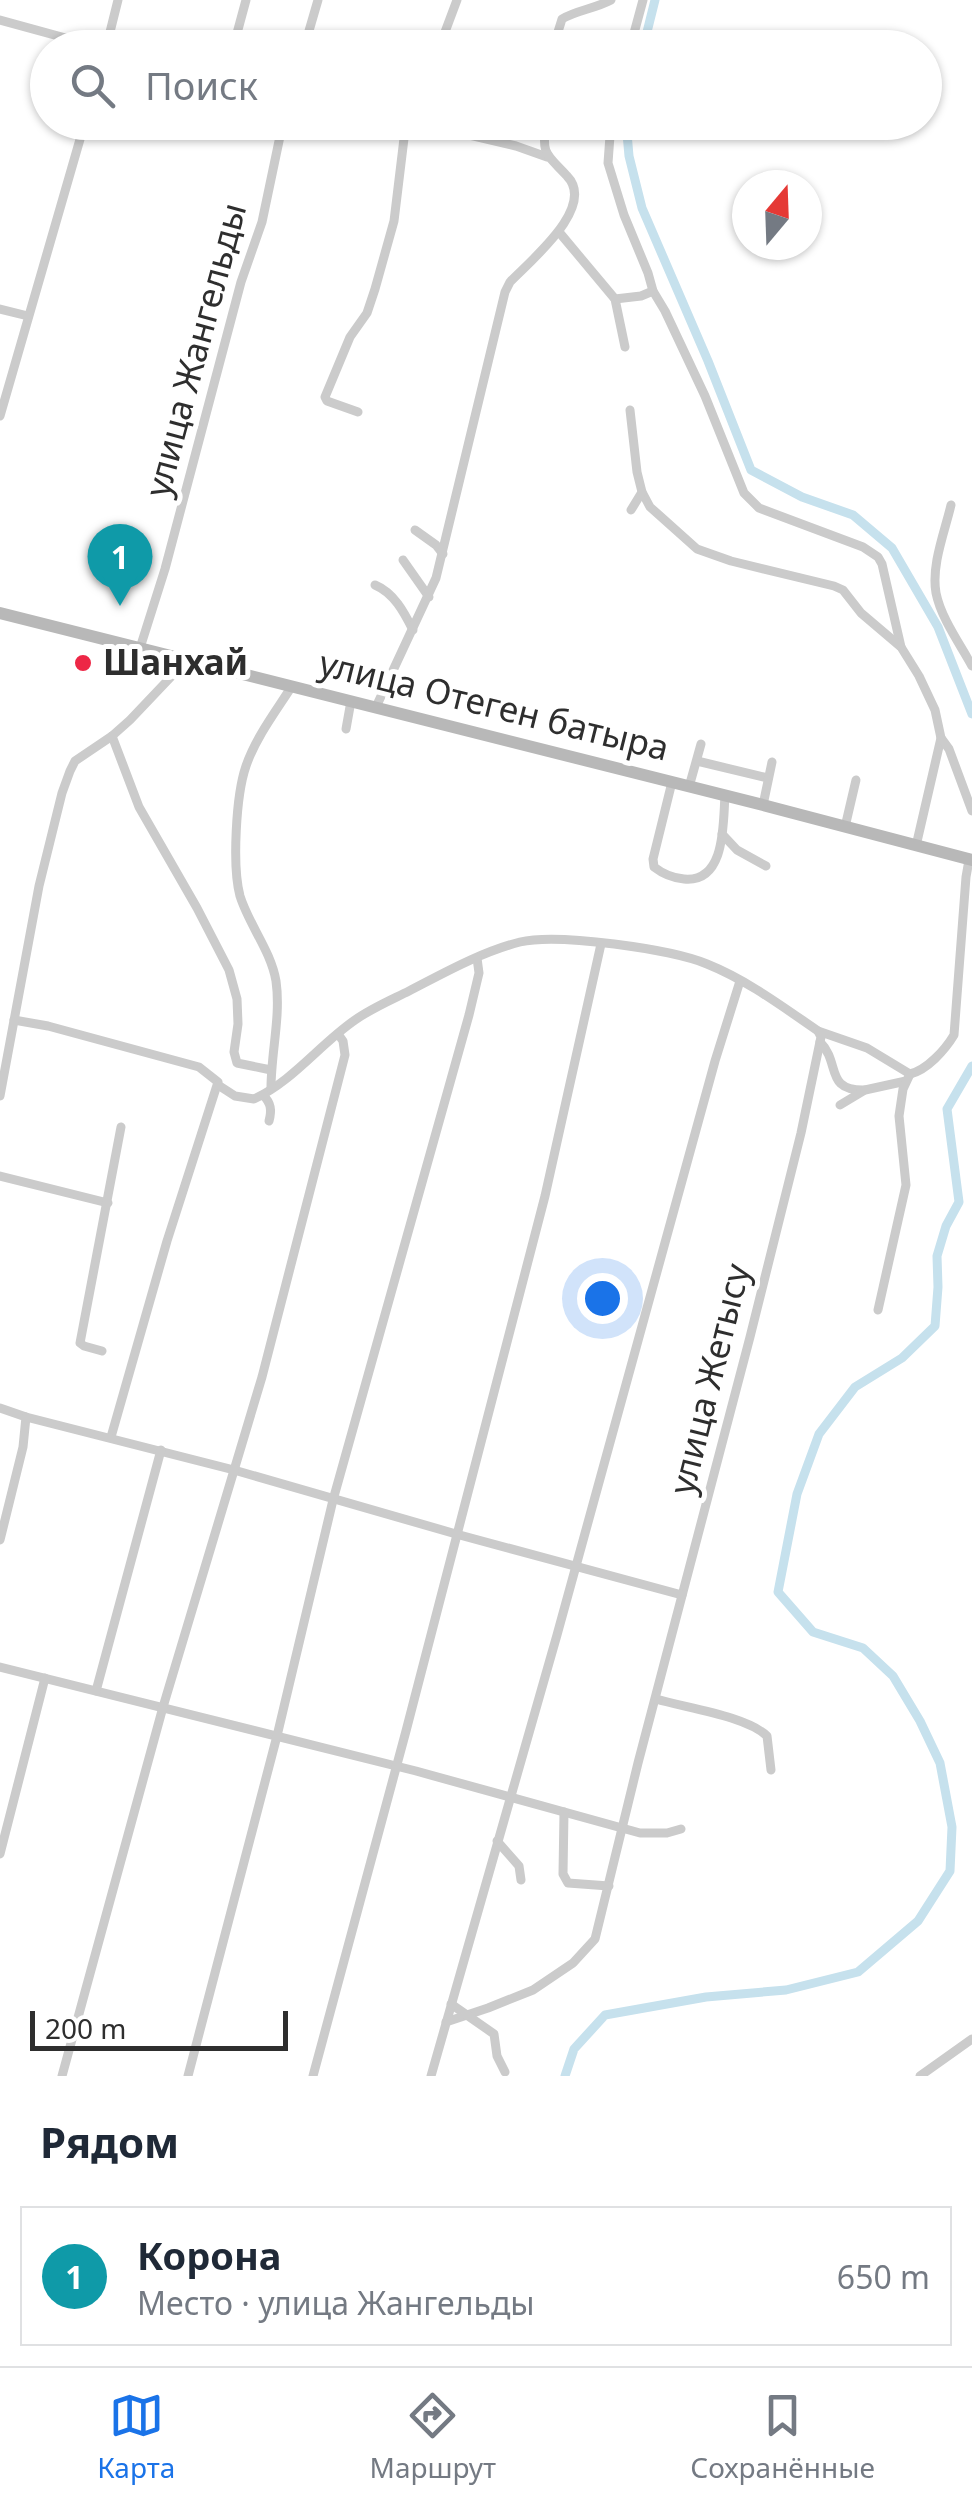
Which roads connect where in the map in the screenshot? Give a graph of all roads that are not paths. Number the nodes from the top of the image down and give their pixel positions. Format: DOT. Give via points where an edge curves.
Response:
graph roads {
  1 [pos="118,0"];
  2 [pos="246,0"];
  3 [pos="318,0"];
  4 [pos="457,0"];
  5 [pos="611,0"];
  6 [pos="642,0"];
  7 [pos="0,20"];
  8 [pos="37,30"];
  9 [pos="109,30"];
  10 [pos="238,30"];
  11 [pos="309,30"];
  12 [pos="446,30"];
  13 [pos="558,30"];
  14 [pos="634,30"];
  15 [pos="81,140"];
  16 [pos="280,140"];
  17 [pos="404,140"];
  18 [pos="490,140"];
  19 [pos="544,140"];
  20 [pos="610,140"];
  21 [pos="547,157"];
  22 [pos="559,232"];
  23 [pos="652,290"];
  24 [pos="615,298"];
  25 [pos="0,309"];
  26 [pos="28,316"];
  27 [pos="625,348"];
  28 [pos="630,410"];
  29 [pos="358,412"];
  30 [pos="0,416"];
  31 [pos="642,492"];
  32 [pos="951,505"];
  33 [pos="631,510"];
  34 [pos="415,530"];
  35 [pos="443,554"];
  36 [pos="403,560"];
  37 [pos="375,586"];
  38 [pos="429,597"];
  39 [pos="0,613"];
  40 [pos="412,630"];
  41 [pos="901,647"];
  42 [pos="140,648"];
  43 [pos="186,662"];
  44 [pos="972,666"];
  45 [pos="292,686"];
  46 [pos="352,701"];
  47 [pos="376,707"];
  48 [pos="346,728"];
  49 [pos="112,736"];
  50 [pos="942,738"];
  51 [pos="701,744"];
  52 [pos="697,761"];
  53 [pos="772,762"];
  54 [pos="768,778"];
  55 [pos="856,780"];
  56 [pos="672,782"];
  57 [pos="689,786"];
  58 [pos="725,796"];
  59 [pos="763,805"];
  60 [pos="972,811"];
  61 [pos="846,827"];
  62 [pos="722,834"];
  63 [pos="916,846"];
  64 [pos="971,860"];
  65 [pos="766,866"];
  66 [pos="601,944"];
  67 [pos="477,958"];
  68 [pos="740,981"];
  69 [pos="14,1020"];
  70 [pos="338,1034"];
  71 [pos="819,1037"];
  72 [pos="271,1070"];
  73 [pos="908,1078"];
  74 [pos="219,1088"];
  75 [pos="865,1090"];
  76 [pos="267,1091"];
  77 [pos="0,1096"];
  78 [pos="840,1105"];
  79 [pos="269,1120"];
  80 [pos="121,1126"];
  81 [pos="0,1176"];
  82 [pos="108,1203"];
  83 [pos="878,1310"];
  84 [pos="102,1351"];
  85 [pos="0,1408"];
  86 [pos="26,1417"];
  87 [pos="111,1437"];
  88 [pos="162,1450"];
  89 [pos="234,1470"];
  90 [pos="333,1500"];
  91 [pos="456,1534"];
  92 [pos="0,1540"];
  93 [pos="576,1567"];
  94 [pos="682,1595"];
  95 [pos="0,1668"];
  96 [pos="45,1678"];
  97 [pos="96,1690"];
  98 [pos="656,1699"];
  99 [pos="163,1707"];
  100 [pos="278,1736"];
  101 [pos="396,1766"];
  102 [pos="770,1770"];
  103 [pos="510,1797"];
  104 [pos="564,1812"];
  105 [pos="622,1828"];
  106 [pos="681,1830"];
  107 [pos="497,1841"];
  108 [pos="0,1854"];
  109 [pos="520,1880"];
  110 [pos="609,1886"];
  111 [pos="451,2004"];
  112 [pos="467,2015"];
  113 [pos="446,2022"];
  114 [pos="972,2039"];
  115 [pos="505,2072"];
  116 [pos="62,2076"];
  117 [pos="188,2076"];
  118 [pos="313,2076"];
  119 [pos="431,2076"];
  120 [pos="920,2076"];
  1 -- 9 [label="street"];
  2 -- 10 [label="street"];
  3 -- 11 [label="street"];
  4 -- 12 [label="street"];
  5 -- 13 [label="street" via="562,18"];
  6 -- 14 [label="street"];
  7 -- 8 [label="street"];
  15 -- 26 [label="street"];
  16 -- 42 [label="street, улица Жангельды"];
  17 -- 29 [label="street" via="394,221 367,313 325,397"];
  18 -- 21 [label="street"];
  19 -- 21 [label="street"];
  20 -- 23 [label="street" via="608,163"];
  21 -- 22 [label="street" via="575,190"];
  22 -- 24 [label="street"];
  22 -- 35 [label="street" via="505,292"];
  23 -- 24 [label="street"];
  23 -- 41 [label="street" via="744,493 760,508 878,557"];
  24 -- 27 [label="street"];
  25 -- 26 [label="street"];
  26 -- 30 [label="street"];
  28 -- 31 [label="street"];
  31 -- 33 [label="street"];
  31 -- 41 [label="street" via="650,507 705,554 843,590"];
  32 -- 44 [label="street" via="936,592"];
  34 -- 35 [label="street"];
  35 -- 38 [label="street"];
  36 -- 38 [label="street"];
  37 -- 40 [label="street" via="402,610"];
  38 -- 40 [label="street"];
  39 -- 42 [label="main road, улица Отеген батыра"];
  40 -- 47 [label="street"];
  41 -- 50 [label="street" via="928,693"];
  42 -- 43 [label="main road, улица Отеген батыра"];
  43 -- 45 [label="main road, улица Отеген батыра"];
  43 -- 49 [label="street"];
  45 -- 46 [label="main road, улица Отеген батыра"];
  45 -- 72 [label="street" via="246,767 238,819 241,897 276,983"];
  46 -- 47 [label="main road, улица Отеген батыра"];
  46 -- 48 [label="street"];
  47 -- 56 [label="main road, улица Отеген батыра"];
  49 -- 69 [label="street" via="76,761 62,792"];
  49 -- 72 [label="street" via="138,806 228,970 237,999 234,1058"];
  50 -- 60 [label="street"];
  50 -- 63 [label="street"];
  51 -- 52 [label="street"];
  52 -- 54 [label="street"];
  52 -- 57 [label="street"];
  53 -- 54 [label="street"];
  54 -- 59 [label="street"];
  55 -- 61 [label="street"];
  56 -- 57 [label="main road, улица Отеген батыра"];
  56 -- 62 [label="street" via="654,867 693,879 717,858"];
  57 -- 58 [label="main road, улица Отеген батыра"];
  58 -- 59 [label="main road, улица Отеген батыра"];
  58 -- 62 [label="street"];
  59 -- 61 [label="main road, улица Отеген батыра"];
  61 -- 63 [label="main road, улица Отеген батыра"];
  62 -- 65 [label="street"];
  63 -- 64 [label="main road, улица Отеген батыра"];
  64 -- 73 [label="street" via="954,1035"];
  66 -- 67 [label="street" via="533,940"];
  66 -- 68 [label="street" via="687,956"];
  66 -- 91 [label="street" via="545,1196"];
  67 -- 70 [label="street" via="383,1003"];
  67 -- 90 [label="street" via="469,1015"];
  68 -- 71 [label="street"];
  68 -- 93 [label="street"];
  69 -- 74 [label="street" via="199,1068"];
  69 -- 77 [label="street"];
  70 -- 76 [label="street"];
  70 -- 89 [label="street" via="344,1055"];
  71 -- 73 [label="street" via="867,1048"];
  71 -- 75 [label="street" via="838,1082"];
  71 -- 94 [label="street, улица Жетысу"];
  72 -- 76 [label="street"];
  73 -- 75 [label="street"];
  73 -- 83 [label="street" via="899,1116 906,1185"];
  74 -- 76 [label="street" via="254,1099"];
  74 -- 87 [label="street"];
  75 -- 78 [label="street"];
  76 -- 79 [label="street"];
  80 -- 82 [label="street"];
  81 -- 82 [label="street"];
  82 -- 84 [label="street" via="80,1342"];
  85 -- 86 [label="street"];
  86 -- 87 [label="street"];
  86 -- 92 [label="street"];
  87 -- 88 [label="street"];
  88 -- 89 [label="street"];
  88 -- 97 [label="street"];
  89 -- 90 [label="street"];
  89 -- 99 [label="street"];
  90 -- 91 [label="street"];
  90 -- 100 [label="street"];
  91 -- 93 [label="street"];
  91 -- 101 [label="street"];
  93 -- 94 [label="street"];
  93 -- 103 [label="street"];
  94 -- 98 [label="street, улица Жетысу"];
  95 -- 96 [label="street"];
  96 -- 97 [label="street"];
  96 -- 108 [label="street"];
  97 -- 99 [label="street"];
  98 -- 102 [label="street" via="760,1730 767,1736"];
  98 -- 105 [label="street, улица Жетысу"];
  99 -- 100 [label="street"];
  99 -- 116 [label="street"];
  100 -- 101 [label="street"];
  100 -- 117 [label="street"];
  101 -- 103 [label="street"];
  101 -- 118 [label="street"];
  103 -- 104 [label="street"];
  103 -- 107 [label="street"];
  104 -- 105 [label="street"];
  104 -- 110 [label="street" via="565,1880"];
  105 -- 106 [label="street"];
  105 -- 110 [label="street, улица Жетысу"];
  107 -- 109 [label="street" via="519,1866"];
  107 -- 111 [label="street"];
  110 -- 112 [label="street, улица Жетысу" via="595,1938 573,1963 534,1990"];
  111 -- 112 [label="street"];
  111 -- 113 [label="street"];
  112 -- 113 [label="street, улица Жетысу"];
  112 -- 115 [label="street" via="494,2034"];
  113 -- 119 [label="street"];
  114 -- 120 [label="street"];
}
